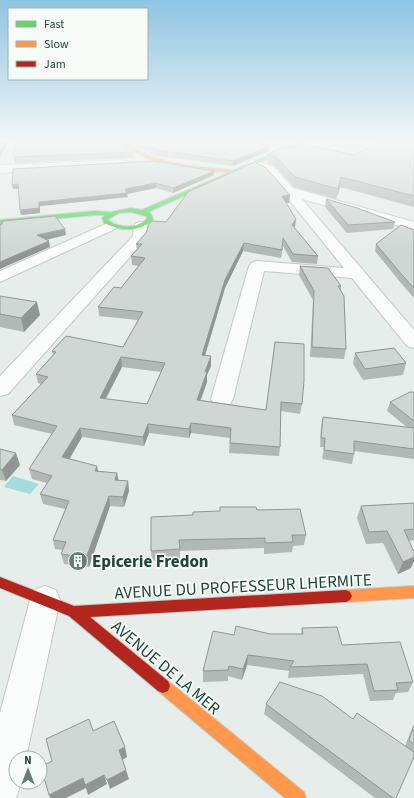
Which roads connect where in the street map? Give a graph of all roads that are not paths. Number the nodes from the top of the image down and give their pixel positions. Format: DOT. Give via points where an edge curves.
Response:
graph roads {
  1 [pos="222,177"];
  2 [pos="278,177"];
  3 [pos="288,191"];
  4 [pos="142,219"];
  5 [pos="110,220"];
  6 [pos="0,222"];
  7 [pos="414,226"];
  8 [pos="358,274"];
  9 [pos="0,277"];
  10 [pos="414,342"];
  11 [pos="0,389"];
  12 [pos="222,399"];
  13 [pos="0,582"];
  14 [pos="414,592"];
  15 [pos="60,606"];
  16 [pos="0,789"];
  17 [pos="298,798"];
  1 -- 4 [label="main road" via="157,207"];
  2 -- 3 [label="street"];
  3 -- 7 [label="street"];
  3 -- 8 [label="street"];
  4 -- 5 [label="main road" via="118,228"];
  4 -- 5 [label="main road" via="131,210"];
  4 -- 11 [label="street" via="140,237"];
  5 -- 6 [label="main road" via="94,213"];
  5 -- 9 [label="street"];
  8 -- 10 [label="street"];
  8 -- 12 [label="street" via="257,266"];
  13 -- 15 [label="main road, AVENUE DE LA MER"];
  14 -- 15 [label="main road, AVENUE DU PROFESSEUR LHERMITE"];
  15 -- 16 [label="street"];
  15 -- 17 [label="main road, AVENUE DE LA MER"];
}
